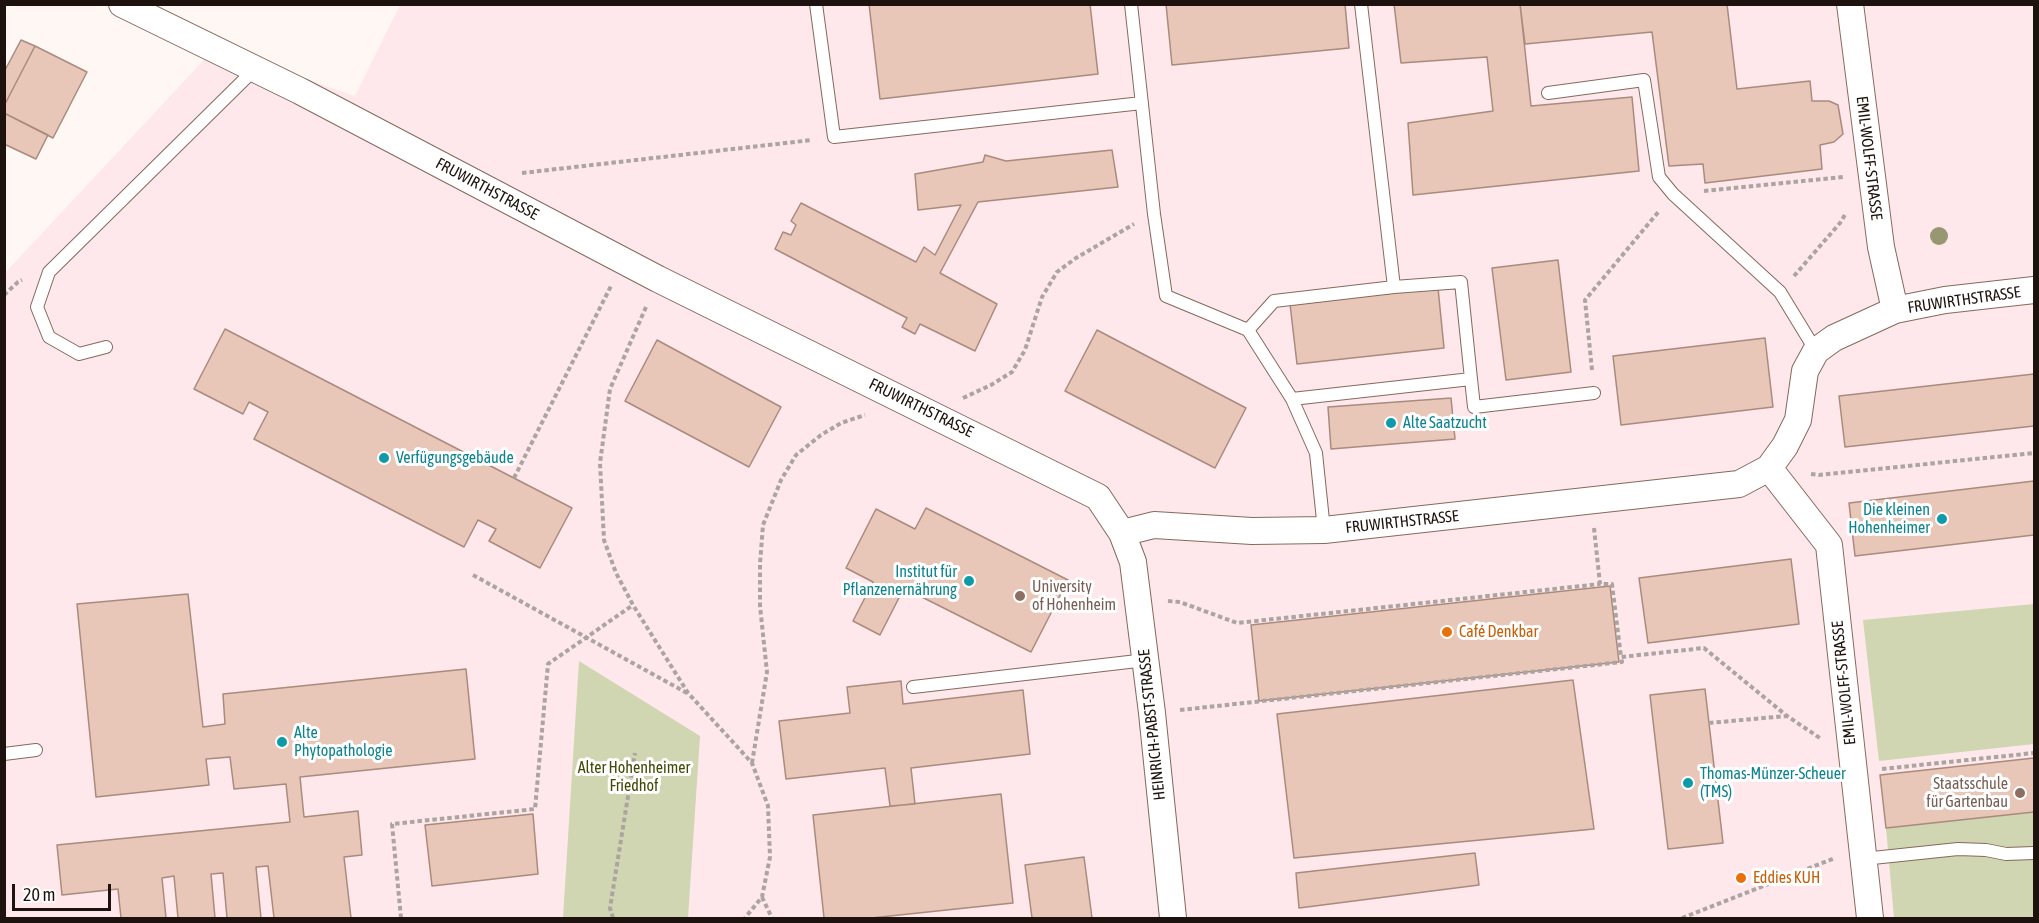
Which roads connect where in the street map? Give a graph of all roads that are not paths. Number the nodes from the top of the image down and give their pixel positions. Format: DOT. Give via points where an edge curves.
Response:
graph roads {
  1 [pos="123,4"];
  2 [pos="816,4"];
  3 [pos="1131,4"];
  4 [pos="1361,4"];
  5 [pos="1850,4"];
  6 [pos="255,69"];
  7 [pos="1548,93"];
  8 [pos="1142,103"];
  9 [pos="1394,287"];
  10 [pos="2034,290"];
  11 [pos="1895,310"];
  12 [pos="1248,330"];
  13 [pos="106,347"];
  14 [pos="1816,351"];
  15 [pos="1471,379"];
  16 [pos="1594,393"];
  17 [pos="1292,399"];
  18 [pos="1769,468"];
  19 [pos="1324,530"];
  20 [pos="1122,532"];
  21 [pos="1146,660"];
  22 [pos="913,687"];
  23 [pos="36,750"];
  24 [pos="4,754"];
  25 [pos="1863,853"];
  26 [pos="2034,853"];
  27 [pos="1173,918"];
  28 [pos="1870,918"];
  1 -- 6 [label="street, FRUWIRTHSTRASSE"];
  2 -- 8 [label="lane" via="834,137"];
  3 -- 8 [label="lane"];
  4 -- 9 [label="lane"];
  5 -- 11 [label="street, EMIL-WOLFF-STRASSE" via="1881,247"];
  6 -- 13 [label="lane" via="49,272 37,307 49,337 79,354"];
  6 -- 20 [label="street, FRUWIRTHSTRASSE" via="658,279 1098,497"];
  7 -- 14 [label="lane" via="1644,80 1659,177 1780,292"];
  8 -- 12 [label="lane" via="1166,296"];
  9 -- 12 [label="lane" via="1274,301"];
  9 -- 15 [label="lane" via="1461,282"];
  10 -- 11 [label="street, FRUWIRTHSTRASSE"];
  11 -- 14 [label="street, FRUWIRTHSTRASSE" via="1834,338"];
  12 -- 17 [label="lane"];
  14 -- 18 [label="street, FRUWIRTHSTRASSE" via="1805,371 1798,420"];
  15 -- 16 [label="lane" via="1474,407"];
  15 -- 17 [label="lane"];
  17 -- 19 [label="lane" via="1316,453"];
  18 -- 19 [label="street, FRUWIRTHSTRASSE" via="1739,484"];
  18 -- 25 [label="street, EMIL-WOLFF-STRASSE" via="1828,545"];
  19 -- 20 [label="street, FRUWIRTHSTRASSE" via="1252,531 1154,525"];
  20 -- 21 [label="street, HEINRICH-PABST-STRASSE" via="1133,562"];
  21 -- 22 [label="lane"];
  21 -- 27 [label="street, HEINRICH-PABST-STRASSE"];
  23 -- 24 [label="lane"];
  25 -- 26 [label="lane" via="1958,849"];
  25 -- 28 [label="street, EMIL-WOLFF-STRASSE"];
}
